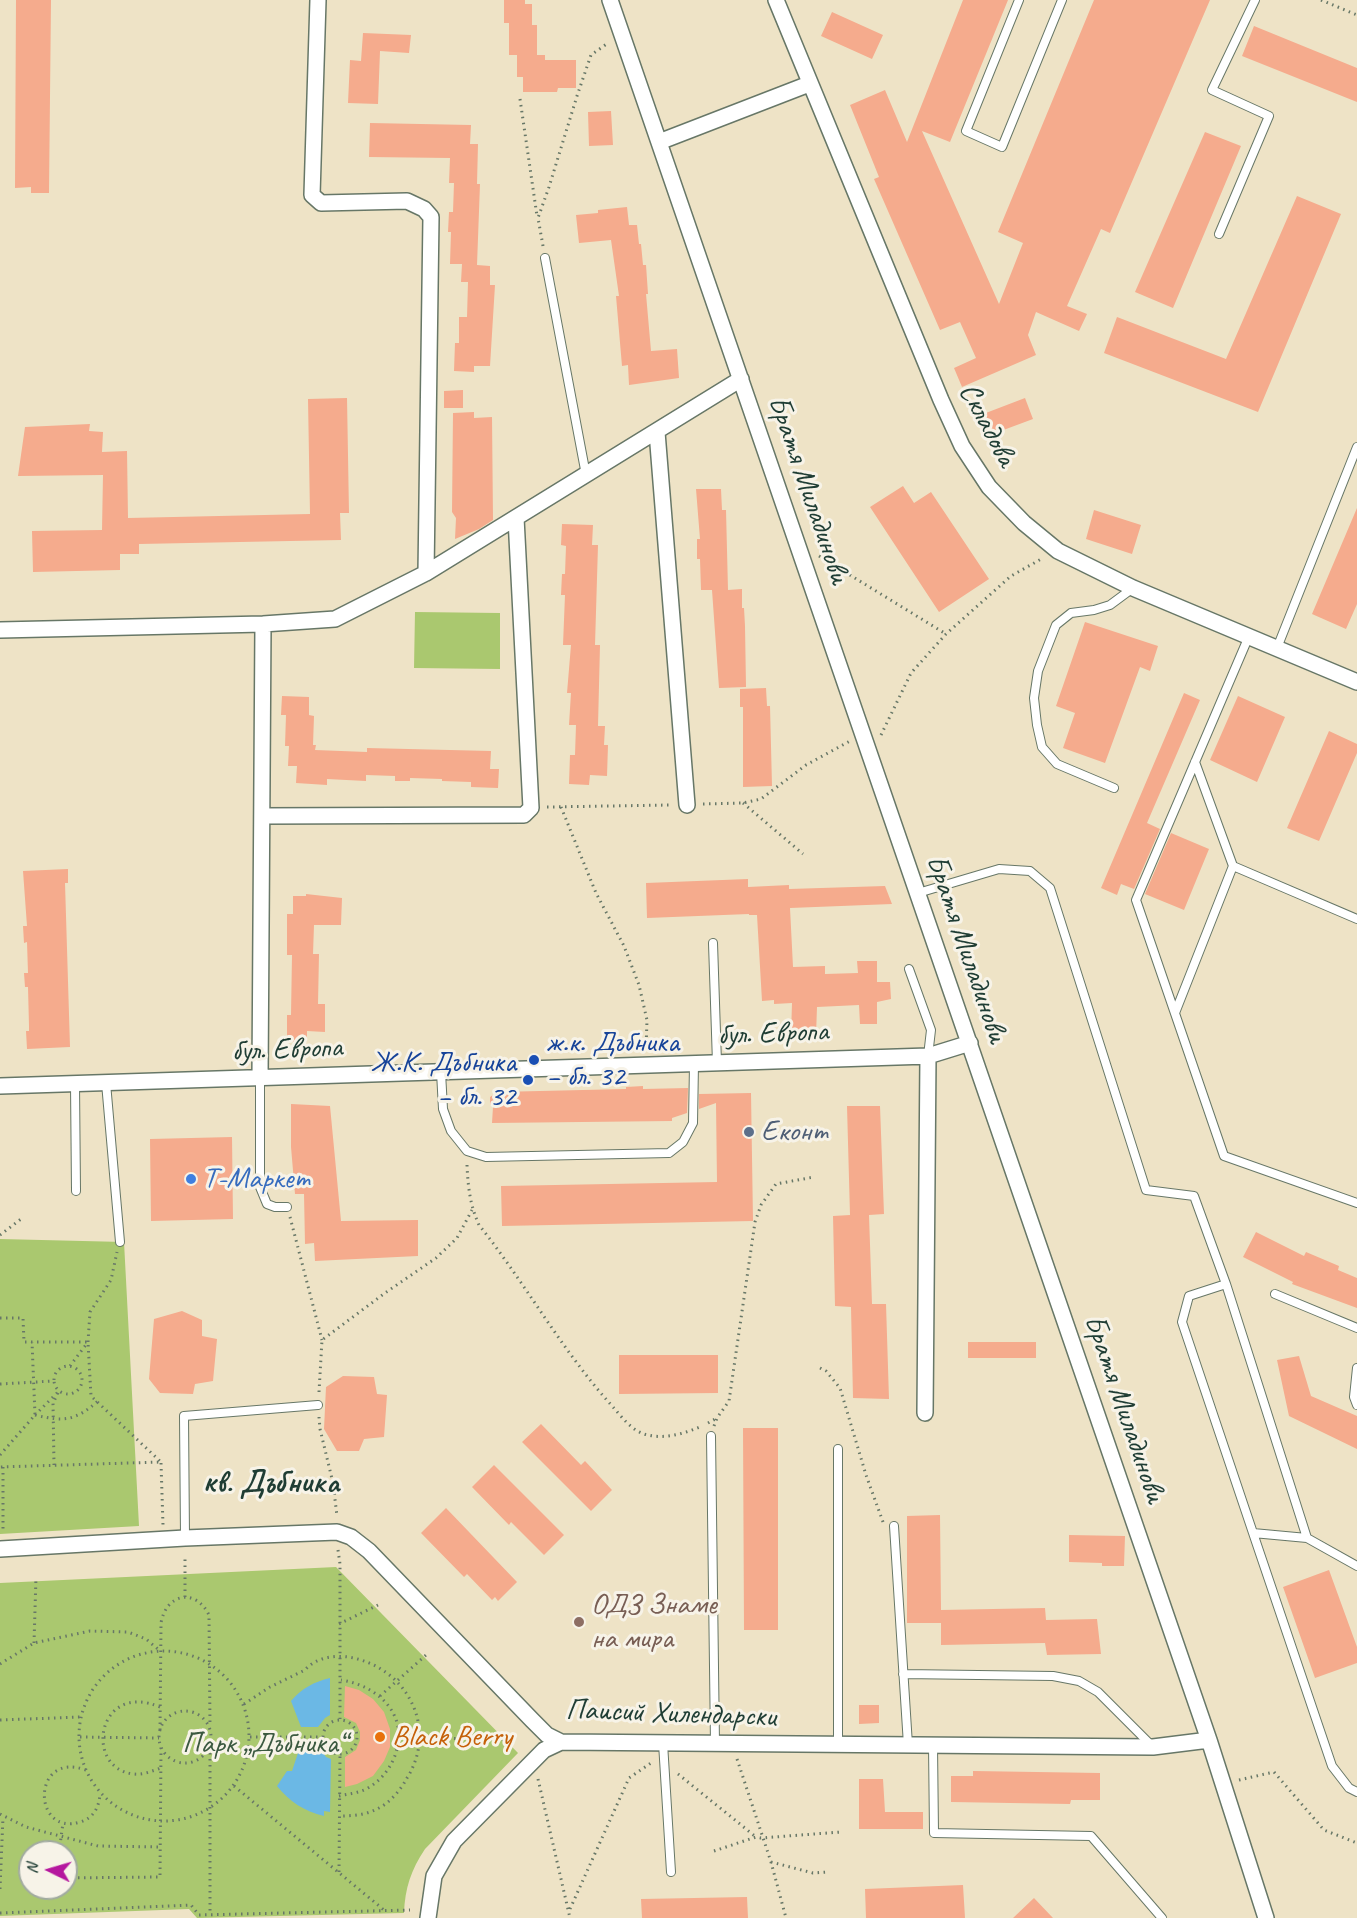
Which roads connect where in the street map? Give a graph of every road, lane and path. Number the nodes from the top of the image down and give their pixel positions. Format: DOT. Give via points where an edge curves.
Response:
graph roads {
  1 [pos="318,0"];
  2 [pos="610,0"];
  3 [pos="776,0"];
  4 [pos="1019,0"];
  5 [pos="1062,0"];
  6 [pos="1255,0"];
  7 [pos="1321,0"];
  8 [pos="1357,15"];
  9 [pos="622,34"];
  10 [pos="809,84"];
  11 [pos="520,99"];
  12 [pos="659,142"];
  13 [pos="538,218"];
  14 [pos="1220,234"];
  15 [pos="545,258"];
  16 [pos="741,379"];
  17 [pos="657,432"];
  18 [pos="1357,447"];
  19 [pos="586,475"];
  20 [pos="516,518"];
  21 [pos="797,543"];
  22 [pos="1058,551"];
  23 [pos="426,573"];
  24 [pos="1133,588"];
  25 [pos="263,624"];
  26 [pos="0,630"];
  27 [pos="946,634"];
  28 [pos="1249,636"];
  29 [pos="1277,648"];
  30 [pos="1357,682"];
  31 [pos="869,751"];
  32 [pos="1195,762"];
  33 [pos="1114,789"];
  34 [pos="743,803"];
  35 [pos="687,804"];
  36 [pos="561,807"];
  37 [pos="262,816"];
  38 [pos="803,854"];
  39 [pos="1233,866"];
  40 [pos="918,893"];
  41 [pos="1357,919"];
  42 [pos="713,943"];
  43 [pos="909,969"];
  44 [pos="1175,1013"];
  45 [pos="970,1043"];
  46 [pos="928,1056"];
  47 [pos="717,1063"];
  48 [pos="694,1064"];
  49 [pos="645,1065"];
  50 [pos="441,1072"];
  51 [pos="260,1078"];
  52 [pos="106,1083"];
  53 [pos="75,1084"];
  54 [pos="0,1086"];
  55 [pos="467,1151"];
  56 [pos="814,1178"];
  57 [pos="76,1191"];
  58 [pos="1357,1203"];
  59 [pos="287,1207"];
  60 [pos="472,1210"];
  61 [pos="21,1219"];
  62 [pos="0,1235"];
  63 [pos="120,1242"];
  64 [pos="1226,1284"];
  65 [pos="1275,1294"];
  66 [pos="0,1318"];
  67 [pos="1357,1328"];
  68 [pos="321,1340"];
  69 [pos="32,1342"];
  70 [pos="88,1342"];
  71 [pos="70,1366"];
  72 [pos="820,1368"];
  73 [pos="1357,1368"];
  74 [pos="53,1381"];
  75 [pos="34,1382"];
  76 [pos="0,1384"];
  77 [pos="59,1391"];
  78 [pos="98,1401"];
  79 [pos="1357,1405"];
  80 [pos="318,1406"];
  81 [pos="925,1413"];
  82 [pos="35,1415"];
  83 [pos="717,1418"];
  84 [pos="54,1419"];
  85 [pos="711,1436"];
  86 [pos="838,1449"];
  87 [pos="0,1455"];
  88 [pos="161,1462"];
  89 [pos="54,1466"];
  90 [pos="1,1467"];
  91 [pos="338,1521"];
  92 [pos="163,1526"];
  93 [pos="894,1526"];
  94 [pos="0,1531"];
  95 [pos="1253,1533"];
  96 [pos="895,1536"];
  97 [pos="185,1538"];
  98 [pos="1307,1538"];
  99 [pos="337,1546"];
  100 [pos="0,1549"];
  101 [pos="185,1555"];
  102 [pos="1357,1566"];
  103 [pos="36,1577"];
  104 [pos="185,1597"];
  105 [pos="378,1605"];
  106 [pos="339,1624"];
  107 [pos="34,1643"];
  108 [pos="160,1651"];
  109 [pos="427,1654"];
  110 [pos="339,1656"];
  111 [pos="209,1662"];
  112 [pos="0,1664"];
  113 [pos="903,1674"];
  114 [pos="341,1680"];
  115 [pos="396,1681"];
  116 [pos="380,1696"];
  117 [pos="244,1704"];
  118 [pos="160,1707"];
  119 [pos="81,1717"];
  120 [pos="340,1719"];
  121 [pos="0,1720"];
  122 [pos="210,1726"];
  123 [pos="160,1730"];
  124 [pos="79,1737"];
  125 [pos="250,1737"];
  126 [pos="322,1737"];
  127 [pos="400,1737"];
  128 [pos="420,1737"];
  129 [pos="102,1738"];
  130 [pos="159,1738"];
  131 [pos="511,1740"];
  132 [pos="1209,1740"];
  133 [pos="561,1742"];
  134 [pos="663,1743"];
  135 [pos="715,1744"];
  136 [pos="732,1744"];
  137 [pos="838,1744"];
  138 [pos="908,1745"];
  139 [pos="933,1745"];
  140 [pos="210,1747"];
  141 [pos="1153,1747"];
  142 [pos="161,1748"];
  143 [pos="340,1755"];
  144 [pos="664,1763"];
  145 [pos="161,1768"];
  146 [pos="86,1770"];
  147 [pos="537,1774"];
  148 [pos="1222,1784"];
  149 [pos="234,1786"];
  150 [pos="1357,1792"];
  151 [pos="100,1793"];
  152 [pos="339,1796"];
  153 [pos="210,1809"];
  154 [pos="2,1816"];
  155 [pos="339,1816"];
  156 [pos="161,1822"];
  157 [pos="63,1823"];
  158 [pos="841,1832"];
  159 [pos="60,1836"];
  160 [pos="756,1837"];
  161 [pos="761,1838"];
  162 [pos="60,1840"];
  163 [pos="1357,1843"];
  164 [pos="161,1847"];
  165 [pos="714,1851"];
  166 [pos="771,1862"];
  167 [pos="339,1872"];
  168 [pos="671,1872"];
  169 [pos="827,1872"];
  170 [pos="78,1878"];
  171 [pos="0,1888"];
  172 [pos="570,1909"];
  173 [pos="410,1910"];
  174 [pos="385,1911"];
  175 [pos="0,1913"];
  176 [pos="210,1915"];
  177 [pos="428,1918"];
  178 [pos="570,1918"];
  179 [pos="786,1918"];
  180 [pos="1162,1918"];
  181 [pos="1266,1918"];
  1 -- 23 [label="street" via="312,195 321,203 407,201 424,209 431,218"];
  2 -- 9 [label="street, Братя Миладинови"];
  3 -- 10 [label="street, Складова"];
  4 -- 5 [label="lane" via="966,131 1002,147"];
  6 -- 14 [label="lane" via="1212,90 1269,116"];
  7 -- 8 [label="path"];
  9 -- 12 [label="street, Братя Миладинови"];
  9 -- 13 [label="path" via="591,55"];
  10 -- 12 [label="street"];
  10 -- 22 [label="street, Складова" via="962,446 989,487"];
  11 -- 13 [label="path"];
  12 -- 16 [label="street, Братя Миладинови"];
  13 -- 15 [label="path"];
  15 -- 19 [label="lane"];
  16 -- 17 [label="street"];
  16 -- 21 [label="street, Братя Миладинови"];
  17 -- 19 [label="street"];
  17 -- 35 [label="street"];
  18 -- 29 [label="lane"];
  19 -- 20 [label="street"];
  20 -- 23 [label="street"];
  20 -- 37 [label="street" via="531,808 524,815"];
  21 -- 27 [label="path"];
  21 -- 31 [label="street, Братя Миладинови"];
  22 -- 24 [label="street, Складова"];
  22 -- 27 [label="path" via="1011,576"];
  23 -- 25 [label="street" via="334,619"];
  24 -- 28 [label="street, Складова"];
  24 -- 33 [label="lane" via="1110,605 1071,613 1056,625 1038,671 1034,698 1042,747 1057,764"];
  25 -- 26 [label="street"];
  25 -- 37 [label="street"];
  27 -- 31 [label="path" via="911,673 880,737"];
  28 -- 29 [label="street, Складова"];
  28 -- 32 [label="lane"];
  29 -- 30 [label="street, Складова"];
  31 -- 40 [label="street, Братя Миладинови"];
  32 -- 39 [label="lane"];
  32 -- 44 [label="lane" via="1136,900"];
  34 -- 38 [label="path"];
  36 -- 49 [label="path" via="639,985 647,1020"];
  37 -- 51 [label="street"];
  39 -- 41 [label="lane"];
  39 -- 44 [label="lane"];
  40 -- 45 [label="street, Братя Миладинови"];
  40 -- 64 [label="lane" via="999,869 1030,871 1050,888 1146,1190 1194,1196"];
  42 -- 47 [label="lane"];
  43 -- 46 [label="lane" via="931,1030"];
  44 -- 58 [label="lane" via="1224,1156"];
  45 -- 46 [label="street, бул. Европа"];
  45 -- 132 [label="street, Братя Миладинови"];
  46 -- 47 [label="street, бул. Европа"];
  46 -- 81 [label="street"];
  47 -- 48 [label="street, бул. Европа"];
  48 -- 49 [label="street, бул. Европа"];
  48 -- 55 [label="lane" via="693,1123 683,1142 669,1153 486,1156"];
  49 -- 50 [label="street, бул. Европа"];
  50 -- 51 [label="street, бул. Европа"];
  50 -- 55 [label="lane" via="442,1109 451,1131"];
  51 -- 52 [label="street, бул. Европа"];
  51 -- 59 [label="lane" via="260,1187 267,1204"];
  52 -- 53 [label="street, бул. Европа"];
  52 -- 63 [label="lane"];
  53 -- 54 [label="street, бул. Европа"];
  53 -- 57 [label="lane"];
  55 -- 60 [label="path"];
  56 -- 83 [label="path" via="777,1184 761,1205 750,1250 729,1401"];
  59 -- 68 [label="path"];
  60 -- 68 [label="path" via="457,1238 436,1258"];
  60 -- 83 [label="path" via="586,1378 629,1425 643,1434 668,1436 684,1434"];
  61 -- 62 [label="path"];
  63 -- 70 [label="path" via="111,1280 90,1312"];
  64 -- 95 [label="lane" via="1189,1296 1182,1322"];
  64 -- 98 [label="lane"];
  65 -- 67 [label="lane"];
  66 -- 69 [label="path" via="23,1318 24,1342"];
  68 -- 80 [label="path"];
  69 -- 70 [label="path"];
  69 -- 75 [label="path"];
  70 -- 71 [label="path"];
  70 -- 78 [label="path" via="91,1396"];
  71 -- 74 [label="path" via="62,1368"];
  71 -- 77 [label="path" via="82,1374 81,1383 74,1392"];
  72 -- 96 [label="path" via="840,1388 878,1508 888,1534"];
  73 -- 79 [label="lane"];
  74 -- 75 [label="path"];
  74 -- 77 [label="path"];
  75 -- 76 [label="path"];
  75 -- 82 [label="path"];
  77 -- 82 [label="path"];
  77 -- 84 [label="path" via="53,1403"];
  78 -- 84 [label="path" via="72,1419"];
  78 -- 88 [label="path"];
  80 -- 91 [label="path"];
  80 -- 97 [label="lane" via="184,1416"];
  82 -- 84 [label="path"];
  82 -- 87 [label="path"];
  83 -- 85 [label="path"];
  84 -- 89 [label="path"];
  85 -- 135 [label="lane"];
  86 -- 137 [label="lane"];
  88 -- 89 [label="path"];
  88 -- 92 [label="path"];
  89 -- 90 [label="path"];
  90 -- 94 [label="path"];
  93 -- 96 [label="lane"];
  95 -- 98 [label="lane"];
  95 -- 150 [label="lane" via="1332,1766"];
  96 -- 113 [label="lane"];
  97 -- 100 [label="street, Паисий Хилендарски"];
  97 -- 133 [label="street, Паисий Хилендарски" via="337,1532 351,1537 547,1735"];
  98 -- 102 [label="lane"];
  99 -- 106 [label="path"];
  101 -- 104 [label="path"];
  103 -- 107 [label="path"];
  104 -- 108 [label="path" via="172,1601 163,1612"];
  104 -- 111 [label="path" via="204,1605 209,1615"];
  105 -- 106 [label="path"];
  106 -- 110 [label="path"];
  107 -- 108 [label="path" via="90,1631 128,1632 146,1639"];
  107 -- 112 [label="path"];
  108 -- 111 [label="path" via="183,1652"];
  108 -- 118 [label="path"];
  108 -- 119 [label="path" via="135,1655 106,1673 95,1686"];
  109 -- 115 [label="path"];
  110 -- 114 [label="path"];
  110 -- 115 [label="path" via="375,1666"];
  110 -- 117 [label="path" via="309,1665"];
  111 -- 117 [label="path" via="236,1689"];
  111 -- 122 [label="path"];
  113 -- 138 [label="lane"];
  113 -- 141 [label="lane" via="1053,1676 1079,1681 1098,1692"];
  114 -- 116 [label="path" via="368,1687"];
  114 -- 120 [label="path"];
  115 -- 116 [label="path"];
  115 -- 128 [label="path" via="415,1710"];
  116 -- 127 [label="path" via="396,1720"];
  117 -- 125 [label="path"];
  118 -- 123 [label="path"];
  118 -- 129 [label="path" via="142,1701 119,1706 104,1725"];
  119 -- 121 [label="path"];
  119 -- 124 [label="path"];
  120 -- 126 [label="path" via="331,1722"];
  120 -- 143 [label="path" via="349,1721 358,1737 349,1752"];
  122 -- 123 [label="path" via="198,1714 179,1711 164,1721"];
  122 -- 140 [label="path"];
  123 -- 130 [label="path"];
  124 -- 129 [label="path"];
  124 -- 146 [label="path"];
  125 -- 126 [label="path"];
  125 -- 149 [label="path" via="243,1771"];
  126 -- 143 [label="path" via="324,1746"];
  127 -- 128 [label="path"];
  127 -- 152 [label="path" via="390,1767 381,1779 367,1789"];
  128 -- 131 [label="path"];
  128 -- 155 [label="path" via="415,1766 399,1793 377,1810"];
  129 -- 130 [label="path"];
  129 -- 145 [label="path" via="111,1762 123,1771 146,1773"];
  130 -- 142 [label="path"];
  132 -- 141 [label="street, Паисий Хилендарски"];
  132 -- 148 [label="street, Братя Миладинови"];
  133 -- 134 [label="street, Паисий Хилендарски"];
  133 -- 177 [label="street" via="544,1750 454,1841 434,1876"];
  134 -- 135 [label="street, Паисий Хилендарски"];
  134 -- 144 [label="lane"];
  135 -- 136 [label="street, Паисий Хилендарски"];
  136 -- 137 [label="street, Паисий Хилендарски"];
  136 -- 161 [label="path"];
  137 -- 138 [label="street, Паисий Хилендарски"];
  138 -- 139 [label="street, Паисий Хилендарски"];
  139 -- 141 [label="street, Паисий Хилендарски"];
  139 -- 180 [label="lane" via="934,1833 1090,1836"];
  140 -- 142 [label="path" via="196,1761 186,1763 167,1756"];
  140 -- 153 [label="path"];
  142 -- 145 [label="path"];
  143 -- 152 [label="path"];
  144 -- 160 [label="path"];
  144 -- 168 [label="lane"];
  144 -- 172 [label="path" via="651,1763 629,1778"];
  145 -- 156 [label="path"];
  146 -- 151 [label="path"];
  146 -- 157 [label="path" via="58,1770 44,1787 46,1809"];
  147 -- 172 [label="path"];
  148 -- 163 [label="path" via="1274,1772 1324,1830"];
  148 -- 181 [label="street, Братя Миладинови"];
  149 -- 153 [label="path"];
  149 -- 167 [label="path"];
  151 -- 156 [label="path" via="119,1809"];
  151 -- 157 [label="path" via="94,1814 85,1821"];
  152 -- 155 [label="path"];
  153 -- 156 [label="path" via="186,1819"];
  153 -- 176 [label="path"];
  154 -- 159 [label="path"];
  154 -- 171 [label="path"];
  155 -- 167 [label="path"];
  156 -- 164 [label="path"];
  157 -- 159 [label="path"];
  158 -- 161 [label="path"];
  159 -- 162 [label="path"];
  159 -- 164 [label="path" via="98,1846"];
  160 -- 161 [label="path"];
  160 -- 165 [label="path"];
  161 -- 166 [label="path"];
  164 -- 170 [label="path" via="160,1877"];
  166 -- 169 [label="path" via="813,1873"];
  166 -- 179 [label="path"];
  167 -- 174 [label="path"];
  172 -- 178 [label="path"];
  173 -- 174 [label="path"];
  174 -- 176 [label="path"];
  175 -- 176 [label="path" via="191,1905 200,1915"];
}
